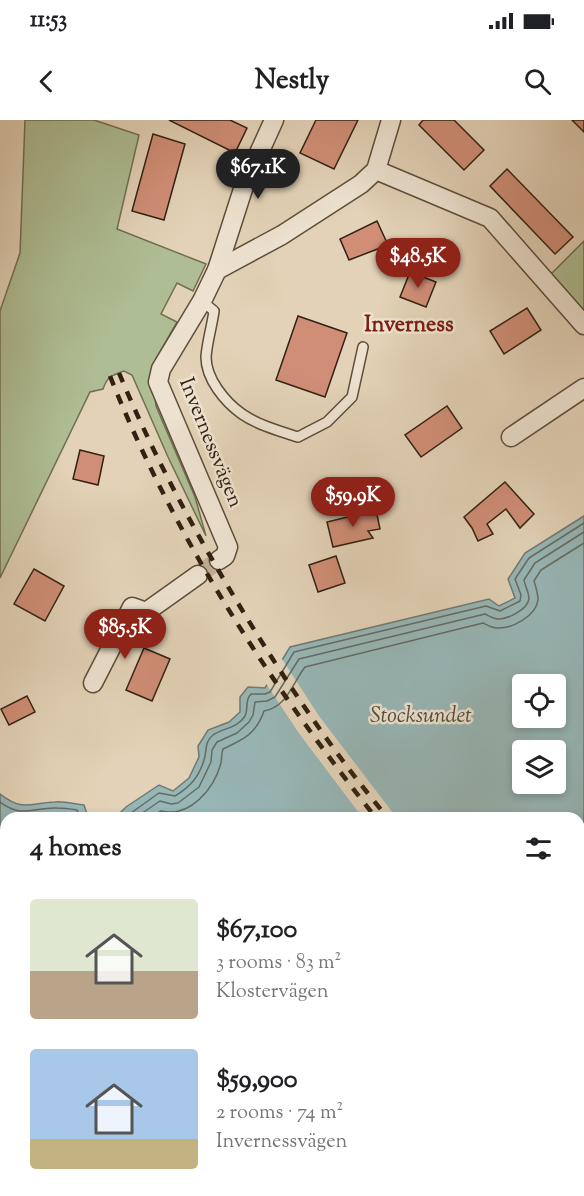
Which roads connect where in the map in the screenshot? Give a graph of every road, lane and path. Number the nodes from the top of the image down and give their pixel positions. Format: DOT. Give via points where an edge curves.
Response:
graph roads {
  1 [pos="274,120"];
  2 [pos="391,120"];
  3 [pos="376,170"];
  4 [pos="217,270"];
  5 [pos="202,301"];
  6 [pos="584,326"];
  7 [pos="363,347"];
  8 [pos="584,388"];
  9 [pos="512,437"];
  10 [pos="219,560"];
  11 [pos="198,575"];
  12 [pos="93,683"];
  1 -- 4 [label="street, Invernessvägen" via="244,186"];
  2 -- 3 [label="street"];
  3 -- 4 [label="street" via="282,235"];
  3 -- 6 [label="street" via="490,218"];
  4 -- 5 [label="street, Invernessvägen"];
  5 -- 7 [label="lane" via="214,311 206,357 209,374 221,394 242,414 298,437 327,422 352,397"];
  5 -- 10 [label="street, Invernessvägen" via="161,369 158,382 228,547"];
  8 -- 9 [label="street"];
  11 -- 12 [label="street" via="146,612 132,607"];
}
